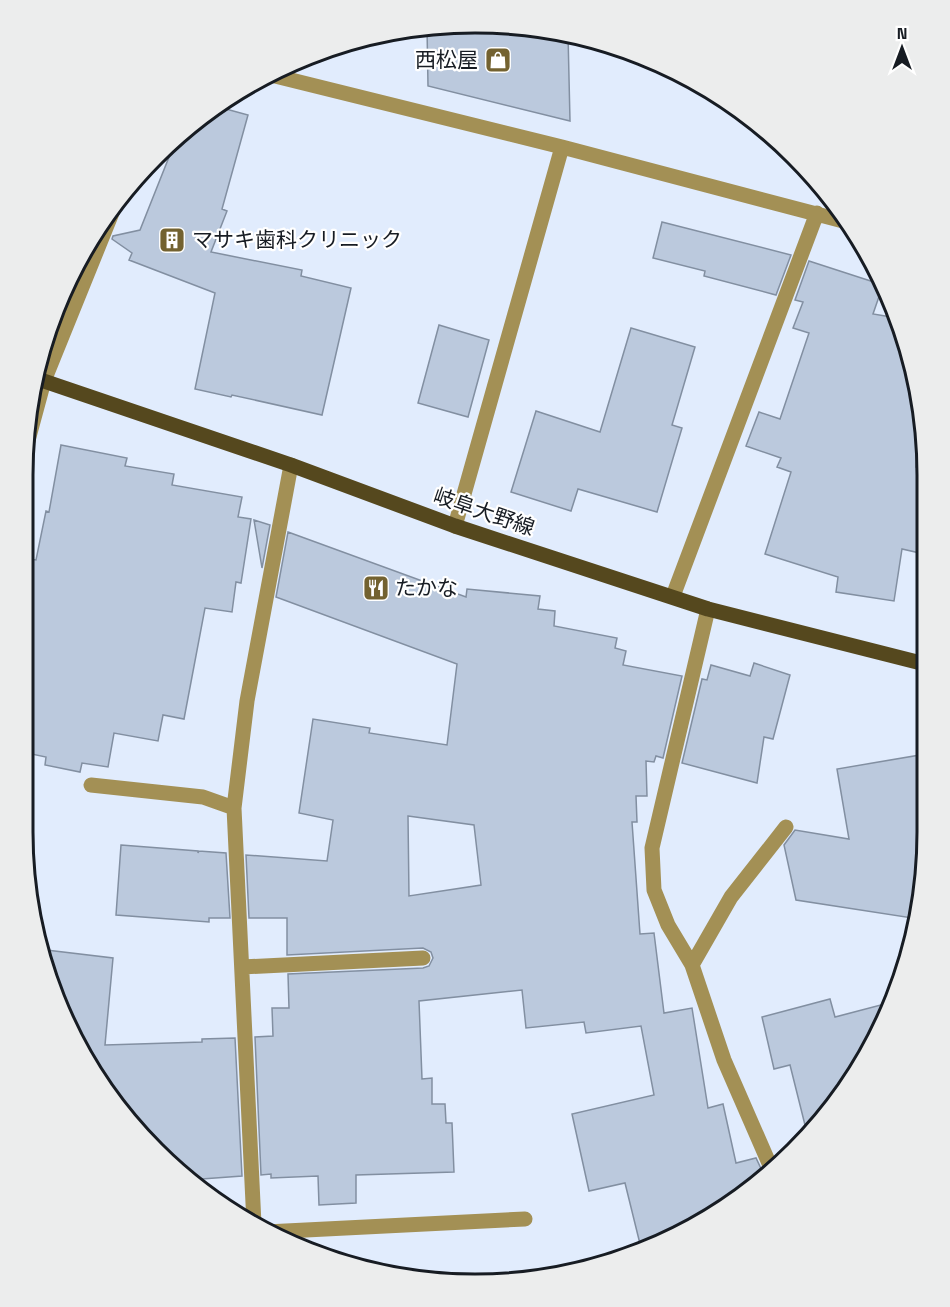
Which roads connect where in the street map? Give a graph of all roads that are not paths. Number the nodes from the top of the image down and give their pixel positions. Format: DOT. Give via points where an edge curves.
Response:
graph roads {
  1 [pos="283,78"];
  2 [pos="562,147"];
  3 [pos="817,213"];
  4 [pos="835,218"];
  5 [pos="100,241"];
  6 [pos="48,362"];
  7 [pos="43,381"];
  8 [pos="291,465"];
  9 [pos="455,526"];
  10 [pos="673,596"];
  11 [pos="708,609"];
  12 [pos="917,662"];
  13 [pos="91,785"];
  14 [pos="234,808"];
  15 [pos="786,827"];
  16 [pos="423,958"];
  17 [pos="692,965"];
  18 [pos="242,967"];
  19 [pos="768,1162"];
  20 [pos="254,1215"];
  21 [pos="525,1219"];
  22 [pos="286,1231"];
  1 -- 2 [label="street"];
  2 -- 3 [label="street"];
  2 -- 9 [label="street"];
  3 -- 4 [label="street"];
  3 -- 10 [label="street"];
  5 -- 6 [label="street"];
  7 -- 8 [label="main road, 岐阜大野線"];
  8 -- 9 [label="main road, 岐阜大野線"];
  8 -- 14 [label="street" via="247,701"];
  9 -- 10 [label="main road, 岐阜大野線"];
  10 -- 11 [label="main road, 岐阜大野線"];
  11 -- 12 [label="main road, 岐阜大野線"];
  11 -- 17 [label="street" via="652,848 654,890 668,925"];
  13 -- 14 [label="street" via="203,797"];
  14 -- 18 [label="street"];
  15 -- 17 [label="street" via="731,897"];
  16 -- 18 [label="street"];
  17 -- 19 [label="street" via="724,1060"];
  18 -- 20 [label="street"];
  21 -- 22 [label="street"];
}
